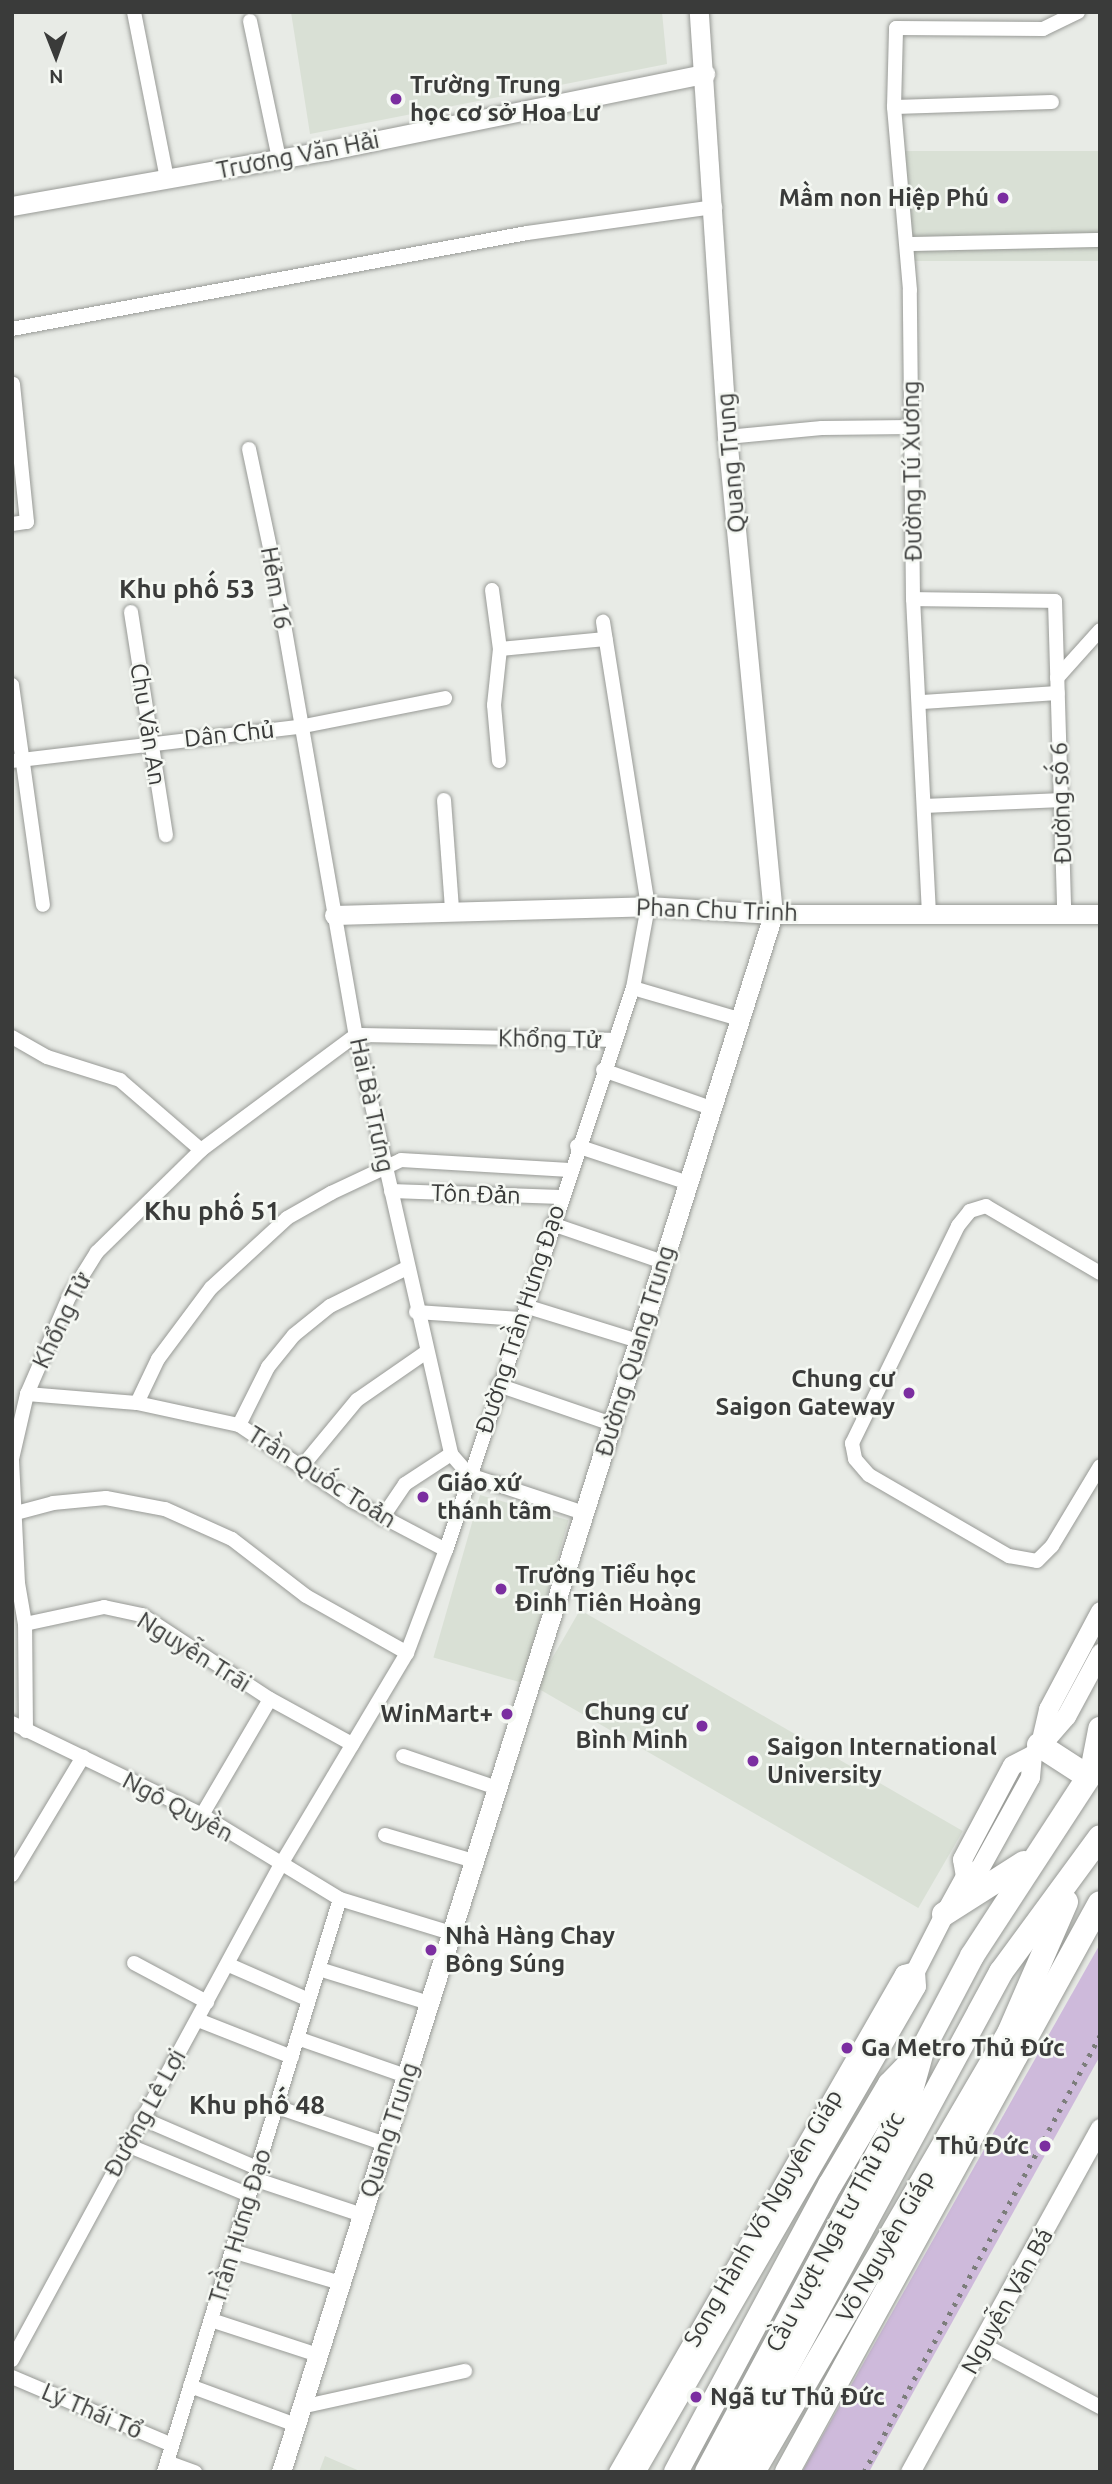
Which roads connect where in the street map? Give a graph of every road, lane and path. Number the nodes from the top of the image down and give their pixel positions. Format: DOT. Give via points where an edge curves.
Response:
graph roads {
  1 [pos="134,12"];
  2 [pos="699,12"];
  3 [pos="1078,12"];
  4 [pos="250,21"];
  5 [pos="705,75"];
  6 [pos="1052,103"];
  7 [pos="894,107"];
  8 [pos="279,159"];
  9 [pos="167,179"];
  10 [pos="12,206"];
  11 [pos="715,207"];
  12 [pos="1100,240"];
  13 [pos="908,244"];
  14 [pos="12,329"];
  15 [pos="13,384"];
  16 [pos="911,427"];
  17 [pos="727,437"];
  18 [pos="248,449"];
  19 [pos="12,524"];
  20 [pos="492,590"];
  21 [pos="913,599"];
  22 [pos="131,612"];
  23 [pos="603,622"];
  24 [pos="1100,629"];
  25 [pos="606,639"];
  26 [pos="500,649"];
  27 [pos="12,685"];
  28 [pos="1058,686"];
  29 [pos="445,698"];
  30 [pos="922,702"];
  31 [pos="299,727"];
  32 [pos="150,743"];
  33 [pos="499,761"];
  34 [pos="18,762"];
  35 [pos="444,800"];
  36 [pos="1061,800"];
  37 [pos="925,806"];
  38 [pos="166,835"];
  39 [pos="43,905"];
  40 [pos="648,906"];
  41 [pos="452,910"];
  42 [pos="773,914"];
  43 [pos="929,914"];
  44 [pos="1064,914"];
  45 [pos="1100,914"];
  46 [pos="334,915"];
  47 [pos="633,988"];
  48 [pos="739,1019"];
  49 [pos="356,1035"];
  50 [pos="12,1037"];
  51 [pos="614,1040"];
  52 [pos="603,1070"];
  53 [pos="711,1108"];
  54 [pos="578,1146"];
  55 [pos="201,1150"];
  56 [pos="385,1168"];
  57 [pos="570,1170"];
  58 [pos="688,1184"];
  59 [pos="391,1191"];
  60 [pos="561,1197"];
  61 [pos="552,1224"];
  62 [pos="663,1262"];
  63 [pos="407,1268"];
  64 [pos="1100,1273"];
  65 [pos="416,1312"];
  66 [pos="523,1312"];
  67 [pos="638,1341"];
  68 [pos="425,1353"];
  69 [pos="498,1385"];
  70 [pos="27,1394"];
  71 [pos="137,1403"];
  72 [pos="612,1424"];
  73 [pos="239,1425"];
  74 [pos="451,1454"];
  75 [pos="12,1459"];
  76 [pos="304,1464"];
  77 [pos="1100,1466"];
  78 [pos="469,1475"];
  79 [pos="16,1513"];
  80 [pos="584,1513"];
  81 [pos="382,1518"];
  82 [pos="446,1550"];
  83 [pos="1100,1611"];
  84 [pos="19,1615"];
  85 [pos="407,1653"];
  86 [pos="1100,1653"];
  87 [pos="270,1699"];
  88 [pos="12,1723"];
  89 [pos="1100,1730"];
  90 [pos="26,1731"];
  91 [pos="352,1744"];
  92 [pos="1036,1750"];
  93 [pos="403,1756"];
  94 [pos="83,1757"];
  95 [pos="1093,1767"];
  96 [pos="497,1788"];
  97 [pos="202,1815"];
  98 [pos="385,1835"];
  99 [pos="1100,1837"];
  100 [pos="1033,1856"];
  101 [pos="474,1861"];
  102 [pos="280,1866"];
  103 [pos="1082,1866"];
  104 [pos="12,1875"];
  105 [pos="340,1899"];
  106 [pos="1100,1903"];
  107 [pos="944,1914"];
  108 [pos="451,1933"];
  109 [pos="134,1963"];
  110 [pos="229,1965"];
  111 [pos="319,1969"];
  112 [pos="915,1971"];
  113 [pos="309,2000"];
  114 [pos="207,2003"];
  115 [pos="429,2003"];
  116 [pos="198,2020"];
  117 [pos="297,2038"];
  118 [pos="292,2057"];
  119 [pos="921,2058"];
  120 [pos="406,2076"];
  121 [pos="944,2076"];
  122 [pos="277,2107"];
  123 [pos="141,2118"];
  124 [pos="1100,2128"];
  125 [pos="385,2144"];
  126 [pos="127,2145"];
  127 [pos="256,2173"];
  128 [pos="249,2196"];
  129 [pos="362,2215"];
  130 [pos="232,2251"];
  131 [pos="341,2283"];
  132 [pos="211,2320"];
  133 [pos="984,2345"];
  134 [pos="318,2355"];
  135 [pos="12,2360"];
  136 [pos="464,2371"];
  137 [pos="12,2377"];
  138 [pos="190,2386"];
  139 [pos="1100,2407"];
  140 [pos="299,2416"];
  141 [pos="172,2445"];
  142 [pos="165,2467"];
  143 [pos="195,2472"];
  144 [pos="281,2472"];
  145 [pos="618,2472"];
  146 [pos="635,2472"];
  147 [pos="676,2472"];
  148 [pos="707,2472"];
  149 [pos="730,2472"];
  150 [pos="753,2472"];
  151 [pos="787,2472"];
  152 [pos="910,2472"];
  1 -- 9 [label="street"];
  2 -- 5 [label="street, Quang Trung"];
  3 -- 7 [label="street, Đường Tú Xương" via="1043,29 896,28"];
  4 -- 8 [label="street"];
  5 -- 8 [label="street, Trương Văn Hải"];
  5 -- 11 [label="street, Quang Trung"];
  6 -- 7 [label="street"];
  7 -- 13 [label="street, Đường Tú Xương"];
  8 -- 9 [label="street, Trương Văn Hải"];
  9 -- 10 [label="street, Trương Văn Hải"];
  11 -- 14 [label="street" via="514,236"];
  11 -- 17 [label="street, Quang Trung"];
  12 -- 13 [label="street"];
  13 -- 16 [label="street, Đường Tú Xương"];
  15 -- 19 [label="street" via="26,523"];
  16 -- 17 [label="street" via="822,428"];
  16 -- 21 [label="street, Đường Tú Xương"];
  17 -- 42 [label="street, Quang Trung"];
  18 -- 31 [label="street, Hẻm 16" via="274,567"];
  20 -- 26 [label="street"];
  21 -- 28 [label="street, Đường số 6" via="1055,601"];
  21 -- 30 [label="street, Đường Tú Xương"];
  22 -- 32 [label="street, Chu Văn An"];
  23 -- 25 [label="street, Đường Trần Hưng Đạo"];
  24 -- 28 [label="street"];
  25 -- 26 [label="street"];
  25 -- 40 [label="street, Đường Trần Hưng Đạo"];
  26 -- 33 [label="street" via="494,705"];
  27 -- 34 [label="street"];
  28 -- 30 [label="street"];
  28 -- 36 [label="street, Đường số 6"];
  29 -- 31 [label="street, Dân Chủ"];
  30 -- 37 [label="street, Đường Tú Xương"];
  31 -- 32 [label="street, Dân Chủ"];
  31 -- 46 [label="street, Hai Bà Trưng"];
  32 -- 34 [label="street, Dân Chủ"];
  32 -- 38 [label="street, Chu Văn An"];
  34 -- 39 [label="street"];
  35 -- 41 [label="street"];
  36 -- 37 [label="street"];
  36 -- 44 [label="street, Đường số 6"];
  37 -- 43 [label="street, Đường Tú Xương"];
  40 -- 41 [label="street, Phan Chu Trinh"];
  40 -- 42 [label="street, Phan Chu Trinh"];
  40 -- 47 [label="street, Đường Trần Hưng Đạo"];
  41 -- 46 [label="street, Phan Chu Trinh"];
  42 -- 43 [label="street, Phan Chu Trinh"];
  42 -- 48 [label="street, Đường Quang Trung"];
  43 -- 44 [label="street, Phan Chu Trinh"];
  44 -- 45 [label="street, Phan Chu Trinh"];
  46 -- 49 [label="street, Hai Bà Trưng"];
  47 -- 48 [label="street"];
  47 -- 51 [label="street, Đường Trần Hưng Đạo"];
  48 -- 53 [label="street, Đường Quang Trung"];
  49 -- 51 [label="street, Khổng Tử"];
  49 -- 55 [label="street, Khổng Tử"];
  49 -- 56 [label="street, Hai Bà Trưng"];
  50 -- 55 [label="street" via="47,1057 120,1080"];
  51 -- 52 [label="street, Đường Trần Hưng Đạo"];
  52 -- 53 [label="street"];
  52 -- 54 [label="street, Đường Trần Hưng Đạo"];
  53 -- 58 [label="street, Đường Quang Trung"];
  54 -- 57 [label="street, Đường Trần Hưng Đạo"];
  54 -- 58 [label="street"];
  55 -- 70 [label="street, Khổng Tử" via="97,1252 69,1297"];
  56 -- 57 [label="street" via="401,1160"];
  56 -- 59 [label="street, Hai Bà Trưng"];
  56 -- 71 [label="street" via="287,1218 248,1251 183,1323 158,1359"];
  57 -- 60 [label="street, Đường Trần Hưng Đạo"];
  58 -- 62 [label="street, Đường Quang Trung"];
  59 -- 60 [label="street, Tôn Đản"];
  59 -- 63 [label="street, Hai Bà Trưng"];
  60 -- 61 [label="street, Đường Trần Hưng Đạo"];
  61 -- 62 [label="street"];
  61 -- 66 [label="street, Đường Trần Hưng Đạo"];
  62 -- 67 [label="street, Đường Quang Trung"];
  63 -- 65 [label="street, Hai Bà Trưng"];
  63 -- 73 [label="street" via="330,1306 294,1335 268,1367"];
  64 -- 77 [label="street" via="986,1206 970,1211 958,1226 852,1443 855,1459 869,1475 1009,1556 1037,1561 1052,1546"];
  65 -- 66 [label="street"];
  65 -- 68 [label="street, Hai Bà Trưng"];
  66 -- 67 [label="street"];
  66 -- 69 [label="street, Đường Trần Hưng Đạo"];
  67 -- 72 [label="street, Đường Quang Trung"];
  68 -- 74 [label="street, Hai Bà Trưng"];
  68 -- 76 [label="street" via="357,1400"];
  69 -- 72 [label="street"];
  69 -- 78 [label="street, Đường Trần Hưng Đạo"];
  70 -- 71 [label="street, Trần Quốc Toản"];
  70 -- 75 [label="street, Khổng Tử"];
  71 -- 73 [label="street, Trần Quốc Toản"];
  72 -- 80 [label="street, Đường Quang Trung"];
  73 -- 76 [label="street, Trần Quốc Toản"];
  74 -- 78 [label="street, Hai Bà Trưng"];
  74 -- 81 [label="street" via="405,1484"];
  75 -- 79 [label="street, Khổng Tử"];
  76 -- 81 [label="street, Trần Quốc Toản"];
  78 -- 80 [label="street"];
  78 -- 82 [label="street, Đường Trần Hưng Đạo"];
  79 -- 84 [label="street, Khổng Tử"];
  79 -- 85 [label="street" via="53,1503 106,1498 165,1509 232,1539 306,1596"];
  80 -- 96 [label="street, Đường Quang Trung"];
  81 -- 82 [label="street, Trần Quốc Toản"];
  82 -- 85 [label="street, Đường Trần Hưng Đạo"];
  83 -- 92 [label="street" via="1048,1709"];
  84 -- 87 [label="street, Nguyễn Trãi" via="104,1607 142,1615"];
  84 -- 90 [label="street, Khổng Tử"];
  85 -- 91 [label="street, Đường Trần Hưng Đạo"];
  86 -- 92 [label="street, Song Hành Võ Nguyên Giáp" via="1066,1716"];
  87 -- 91 [label="street, Nguyễn Trãi"];
  87 -- 97 [label="street"];
  88 -- 90 [label="street, Ngô Quyền"];
  89 -- 95 [label="highway"];
  90 -- 94 [label="street, Ngô Quyền"];
  91 -- 102 [label="street, Đường Trần Hưng Đạo"];
  92 -- 95 [label="highway"];
  92 -- 107 [label="street, Song Hành Võ Nguyên Giáp" via="1012,1765 962,1859 965,1876"];
  93 -- 96 [label="street"];
  94 -- 97 [label="street, Ngô Quyền"];
  94 -- 104 [label="street"];
  95 -- 100 [label="highway"];
  96 -- 101 [label="street, Quang Trung"];
  97 -- 102 [label="street, Ngô Quyền"];
  98 -- 101 [label="street"];
  99 -- 103 [label="highway, Võ Nguyên Giáp"];
  100 -- 107 [label="highway"];
  100 -- 119 [label="highway" via="972,1956"];
  101 -- 108 [label="street, Quang Trung"];
  102 -- 105 [label="street, Ngô Quyền"];
  102 -- 110 [label="street, Đường Lê Lợi"];
  103 -- 121 [label="highway, Võ Nguyên Giáp" via="1001,1972"];
  103 -- 150 [label="highway, Võ Nguyên Giáp" via="1009,2033"];
  105 -- 108 [label="street, Ngô Quyền"];
  105 -- 111 [label="street, Trần Hưng Đạo"];
  106 -- 151 [label="highway, Võ Nguyên Giáp"];
  107 -- 112 [label="street, Song Hành Võ Nguyên Giáp"];
  108 -- 115 [label="street, Quang Trung"];
  109 -- 114 [label="street"];
  110 -- 113 [label="street"];
  110 -- 114 [label="street, Đường Lê Lợi"];
  111 -- 113 [label="street, Trần Hưng Đạo"];
  111 -- 115 [label="street"];
  112 -- 145 [label="street, Song Hành Võ Nguyên Giáp" via="904,1974"];
  112 -- 146 [label="street, Song Hành Võ Nguyên Giáp" via="916,1986"];
  113 -- 117 [label="street, Trần Hưng Đạo"];
  114 -- 116 [label="street, Đường Lê Lợi"];
  115 -- 120 [label="street, Quang Trung"];
  116 -- 118 [label="street"];
  116 -- 123 [label="street, Đường Lê Lợi"];
  117 -- 118 [label="street, Trần Hưng Đạo"];
  117 -- 120 [label="street"];
  118 -- 122 [label="street, Trần Hưng Đạo"];
  119 -- 147 [label="highway" via="890,2084 830,2185"];
  119 -- 148 [label="highway, Cầu vượt Ngã tư Thủ Đức" via="910,2094"];
  120 -- 125 [label="street, Quang Trung"];
  121 -- 149 [label="highway, Cầu vượt Ngã tư Thủ Đức"];
  122 -- 125 [label="street"];
  122 -- 127 [label="street, Trần Hưng Đạo"];
  123 -- 126 [label="street, Đường Lê Lợi"];
  123 -- 127 [label="street"];
  124 -- 133 [label="street, Nguyễn Văn Bá"];
  125 -- 129 [label="street, Quang Trung"];
  126 -- 128 [label="street"];
  126 -- 135 [label="street, Đường Lê Lợi"];
  127 -- 128 [label="street, Trần Hưng Đạo"];
  127 -- 129 [label="street"];
  128 -- 130 [label="street, Trần Hưng Đạo"];
  129 -- 131 [label="street, Quang Trung"];
  130 -- 131 [label="street"];
  130 -- 132 [label="street, Trần Hưng Đạo"];
  131 -- 134 [label="street, Quang Trung"];
  132 -- 134 [label="street"];
  132 -- 138 [label="street, Trần Hưng Đạo"];
  133 -- 139 [label="street"];
  133 -- 152 [label="street, Nguyễn Văn Bá"];
  134 -- 140 [label="street, Quang Trung"];
  136 -- 140 [label="street"];
  137 -- 141 [label="street, Lý Thái Tổ"];
  138 -- 140 [label="street"];
  138 -- 141 [label="street, Trần Hưng Đạo"];
  140 -- 144 [label="street, Quang Trung"];
  141 -- 142 [label="street, Trần Hưng Đạo"];
  142 -- 143 [label="street"];
}
